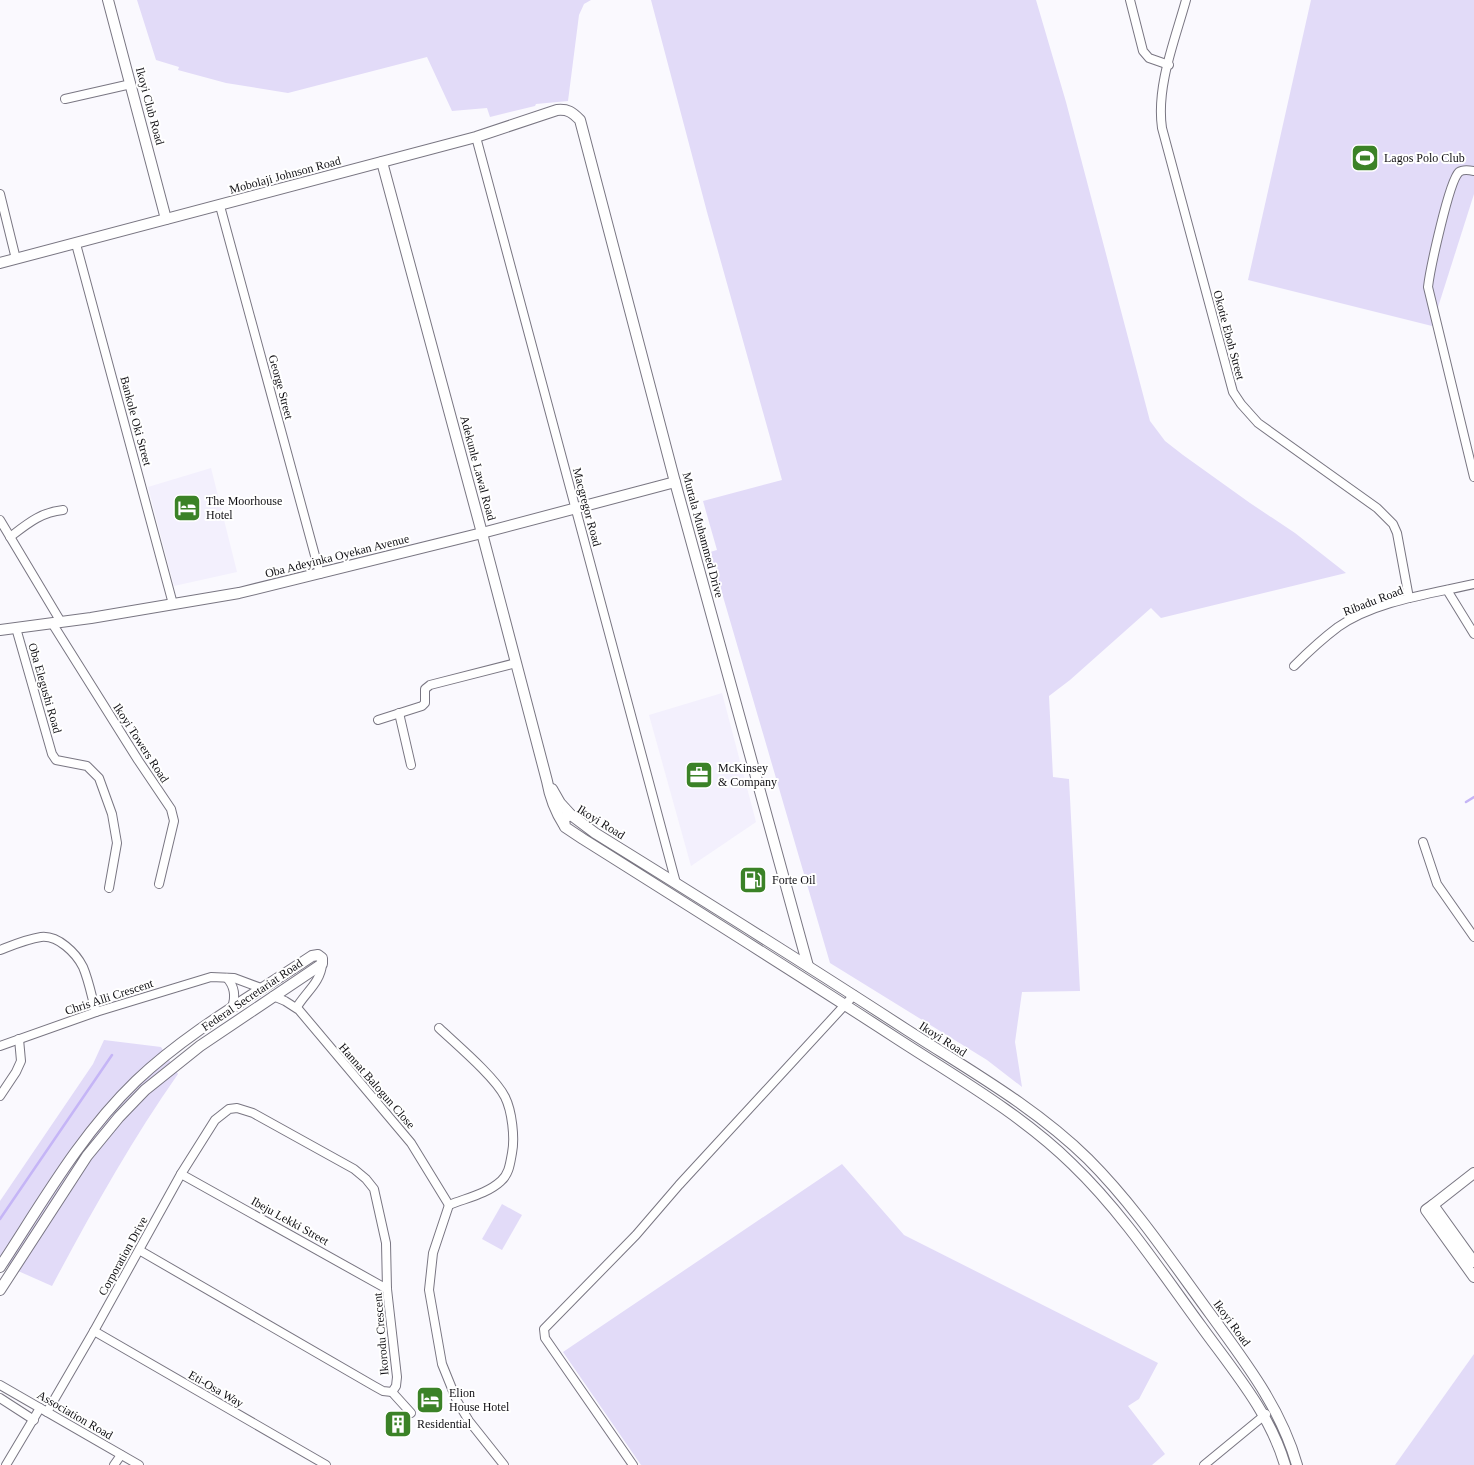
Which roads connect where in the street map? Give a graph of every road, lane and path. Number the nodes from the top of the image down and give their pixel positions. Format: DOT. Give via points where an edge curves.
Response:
graph roads {
  1 [pos="108,0"];
  2 [pos="1130,0"];
  3 [pos="1186,0"];
  4 [pos="1169,65"];
  5 [pos="131,84"];
  6 [pos="65,99"];
  7 [pos="574,113"];
  8 [pos="476,137"];
  9 [pos="382,162"];
  10 [pos="1474,171"];
  11 [pos="0,194"];
  12 [pos="220,206"];
  13 [pos="166,219"];
  14 [pos="76,244"];
  15 [pos="16,259"];
  16 [pos="0,263"];
  17 [pos="1472,457"];
  18 [pos="1474,477"];
  19 [pos="675,482"];
  20 [pos="576,508"];
  21 [pos="64,510"];
  22 [pos="0,520"];
  23 [pos="482,533"];
  24 [pos="10,537"];
  25 [pos="320,574"];
  26 [pos="1474,584"];
  27 [pos="1447,590"];
  28 [pos="1409,598"];
  29 [pos="173,604"];
  30 [pos="56,623"];
  31 [pos="16,628"];
  32 [pos="0,630"];
  33 [pos="1474,634"];
  34 [pos="516,663"];
  35 [pos="1294,666"];
  36 [pos="399,713"];
  37 [pos="378,720"];
  38 [pos="410,765"];
  39 [pos="547,782"];
  40 [pos="571,815"];
  41 [pos="565,827"];
  42 [pos="1423,842"];
  43 [pos="676,883"];
  44 [pos="160,884"];
  45 [pos="109,888"];
  46 [pos="799,936"];
  47 [pos="1474,936"];
  48 [pos="783,949"];
  49 [pos="0,950"];
  50 [pos="322,964"];
  51 [pos="808,965"];
  52 [pos="227,978"];
  53 [pos="807,981"];
  54 [pos="261,988"];
  55 [pos="854,995"];
  56 [pos="272,996"];
  57 [pos="846,1005"];
  58 [pos="232,1007"];
  59 [pos="297,1008"];
  60 [pos="96,1012"];
  61 [pos="439,1028"];
  62 [pos="19,1039"];
  63 [pos="0,1046"];
  64 [pos="0,1096"];
  65 [pos="223,1113"];
  66 [pos="181,1174"];
  67 [pos="1473,1175"];
  68 [pos="1433,1205"];
  69 [pos="449,1206"];
  70 [pos="139,1250"];
  71 [pos="1474,1262"];
  72 [pos="0,1267"];
  73 [pos="1474,1277"];
  74 [pos="387,1289"];
  75 [pos="0,1290"];
  76 [pos="94,1331"];
  77 [pos="0,1385"];
  78 [pos="392,1392"];
  79 [pos="0,1398"];
  80 [pos="1275,1409"];
  81 [pos="43,1410"];
  82 [pos="412,1413"];
  83 [pos="1264,1416"];
  84 [pos="34,1420"];
  85 [pos="121,1454"];
  86 [pos="6,1465"];
  87 [pos="114,1465"];
  88 [pos="139,1465"];
  89 [pos="326,1465"];
  90 [pos="504,1465"];
  91 [pos="633,1465"];
  92 [pos="1204,1465"];
  93 [pos="1285,1465"];
  94 [pos="1297,1465"];
  1 -- 5 [label="main road, Ikoyi Club Road"];
  2 -- 4 [label="street" via="1143,51 1149,58"];
  3 -- 4 [label="street, Okotie Eboh Street"];
  4 -- 28 [label="street, Okotie Eboh Street" via="1162,93 1162,128 1234,392 1240,404 1258,423 1386,516 1397,533"];
  5 -- 6 [label="street"];
  5 -- 13 [label="main road, Ikoyi Club Road"];
  7 -- 8 [label="main road, Mobolaji Johnson Road" via="567,109 557,110"];
  7 -- 19 [label="main road, Murtala Muhammed Drive" via="580,120"];
  8 -- 9 [label="main road, Mobolaji Johnson Road"];
  8 -- 20 [label="street, Macgregor Road"];
  9 -- 12 [label="main road, Mobolaji Johnson Road"];
  9 -- 23 [label="main road, Adekunle Lawal Road"];
  10 -- 17 [label="street" via="1462,170 1454,183 1445,208 1428,288"];
  11 -- 15 [label="street"];
  12 -- 13 [label="main road, Mobolaji Johnson Road"];
  12 -- 25 [label="street, George Street"];
  13 -- 14 [label="main road, Mobolaji Johnson Road"];
  14 -- 15 [label="main road, Mobolaji Johnson Road"];
  14 -- 29 [label="street, Bankole Oki Street"];
  15 -- 16 [label="main road, Mobolaji Johnson Road"];
  17 -- 18 [label="street"];
  19 -- 20 [label="main road, Oba Adeyinka Oyekan Avenue"];
  19 -- 46 [label="main road, Murtala Muhammed Drive"];
  20 -- 23 [label="main road, Oba Adeyinka Oyekan Avenue"];
  20 -- 43 [label="street, Macgregor Road"];
  21 -- 24 [label="street" via="35,518"];
  22 -- 24 [label="street"];
  23 -- 25 [label="main road, Oba Adeyinka Oyekan Avenue"];
  23 -- 34 [label="main road, Adekunle Lawal Road"];
  24 -- 30 [label="street"];
  25 -- 29 [label="main road, Oba Adeyinka Oyekan Avenue"];
  26 -- 27 [label="street, Ribadu Road"];
  27 -- 28 [label="street, Ribadu Road"];
  27 -- 33 [label="street"];
  28 -- 35 [label="street, Ribadu Road" via="1358,616 1338,627"];
  29 -- 30 [label="main road, Oba Adeyinka Oyekan Avenue"];
  30 -- 31 [label="main road, Oba Adeyinka Oyekan Avenue"];
  30 -- 44 [label="street, Ikoyi Towers Road" via="171,809 174,821"];
  31 -- 32 [label="main road, Oba Adeyinka Oyekan Avenue"];
  31 -- 45 [label="street, Oba Elegushi Road" via="52,754 56,760 87,766 99,778 112,814 117,843"];
  34 -- 36 [label="street" via="430,685 425,689 422,706"];
  34 -- 39 [label="main road, Adekunle Lawal Road"];
  36 -- 37 [label="street"];
  36 -- 38 [label="street"];
  39 -- 40 [label="main road"];
  39 -- 41 [label="main road, Adekunle Lawal Road" via="552,803"];
  40 -- 41 [label="main road, Ikoyi Road" via="564,818"];
  40 -- 43 [label="main road, Ikoyi Road"];
  41 -- 53 [label="main road, Ikoyi Road"];
  42 -- 47 [label="street" via="1437,884"];
  43 -- 48 [label="main road, Ikoyi Road"];
  46 -- 48 [label="main road" via="793,947"];
  46 -- 51 [label="main road, Murtala Muhammed Drive"];
  48 -- 51 [label="main road, Ikoyi Road"];
  49 -- 60 [label="street" via="42,937 53,938 63,944 83,967"];
  50 -- 54 [label="main road, Federal Secretariat Road" via="322,958 312,956"];
  50 -- 56 [label="main road, Federal Secretariat Road"];
  50 -- 59 [label="street" via="318,980"];
  51 -- 53 [label="main road"];
  51 -- 55 [label="main road, Ikoyi Road"];
  52 -- 54 [label="street, Chris Alli Crescent" via="240,979"];
  52 -- 58 [label="street" via="235,990"];
  52 -- 60 [label="street, Chris Alli Crescent" via="211,977"];
  53 -- 57 [label="main road, Ikoyi Road"];
  54 -- 58 [label="main road, Federal Secretariat Road"];
  55 -- 57 [label="street"];
  55 -- 80 [label="main road, Ikoyi Road" via="1018,1102 1087,1158 1169,1257 1246,1363"];
  56 -- 59 [label="street, Hannat Balogun Close"];
  56 -- 75 [label="main road, Federal Secretariat Road" via="168,1070 119,1117 87,1156"];
  57 -- 83 [label="main road, Ikoyi Road" via="996,1103 1070,1162 1098,1189 1139,1240"];
  57 -- 91 [label="street" via="636,1235 544,1329 545,1338"];
  58 -- 72 [label="main road, Federal Secretariat Road" via="161,1059 112,1107 77,1149"];
  59 -- 69 [label="street, Hannat Balogun Close" via="411,1143"];
  60 -- 62 [label="street, Chris Alli Crescent"];
  61 -- 69 [label="street" via="505,1096 513,1147 509,1170 502,1181"];
  62 -- 63 [label="street, Chris Alli Crescent"];
  62 -- 64 [label="street" via="21,1061"];
  65 -- 66 [label="street, Corporation Drive" via="215,1120"];
  65 -- 74 [label="street, Ikorodu Crescent" via="237,1108 254,1113 366,1179 374,1189 386,1244"];
  66 -- 70 [label="street, Corporation Drive"];
  66 -- 74 [label="street, Ibeju Lekki Street"];
  67 -- 68 [label="main road"];
  68 -- 71 [label="main road"];
  68 -- 73 [label="main road" via="1426,1210"];
  69 -- 90 [label="street" via="433,1253 429,1290 442,1364 469,1421"];
  70 -- 76 [label="street, Corporation Drive"];
  70 -- 78 [label="street, Ikorodu Crescent" via="374,1386"];
  74 -- 78 [label="street, Ikorodu Crescent" via="397,1377"];
  76 -- 81 [label="street, Corporation Drive"];
  76 -- 89 [label="street, Eti-Osa Way"];
  77 -- 81 [label="street, Association Road"];
  78 -- 82 [label="street"];
  79 -- 84 [label="street, Association Road"];
  80 -- 83 [label="street"];
  80 -- 94 [label="main road, Ikoyi Road"];
  81 -- 84 [label="street, Corporation Drive"];
  81 -- 85 [label="street, Association Road"];
  83 -- 92 [label="street"];
  83 -- 93 [label="main road, Ikoyi Road"];
  84 -- 86 [label="street, Corporation Drive"];
  85 -- 87 [label="street"];
  85 -- 88 [label="street, Association Road"];
}
